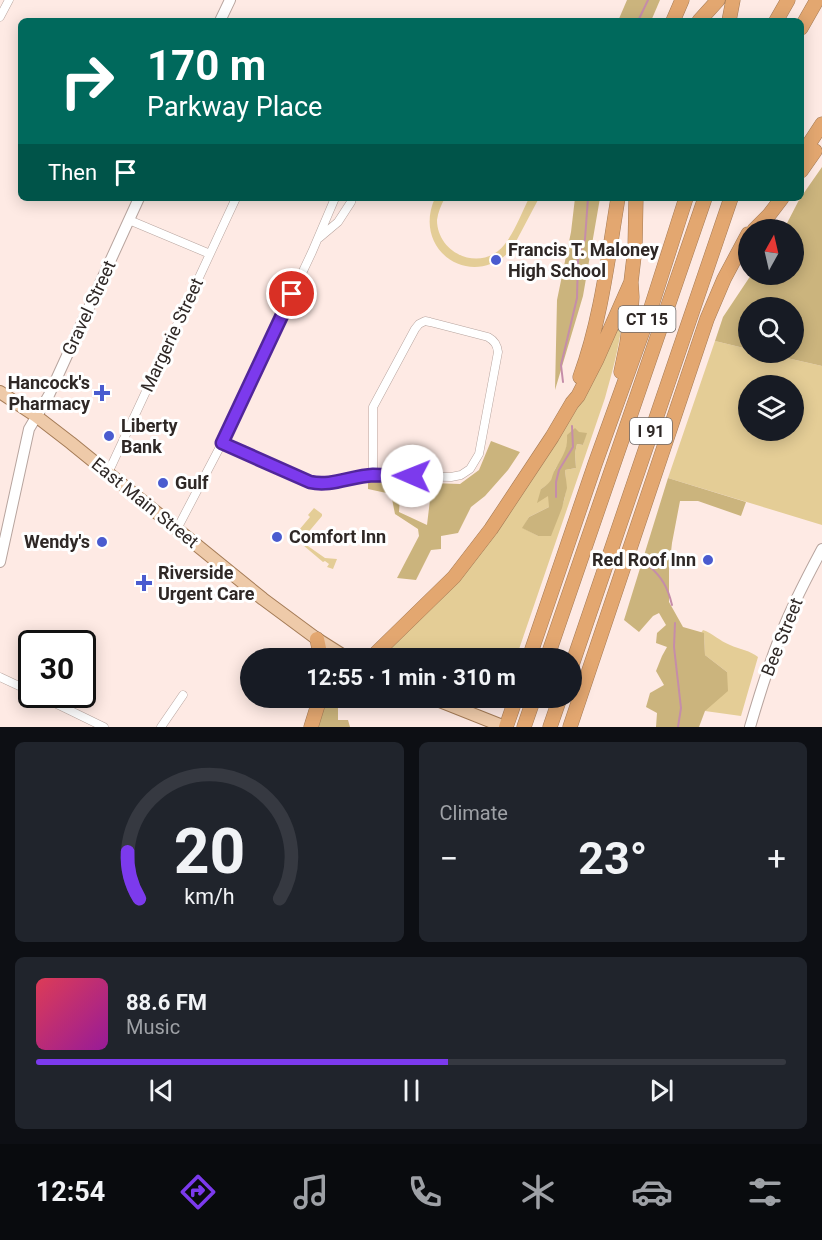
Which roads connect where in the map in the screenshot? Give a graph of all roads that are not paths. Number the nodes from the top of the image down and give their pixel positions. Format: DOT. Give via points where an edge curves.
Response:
graph roads {
  1 [pos="9,0"];
  2 [pos="230,0"];
  3 [pos="682,0"];
  4 [pos="733,0"];
  5 [pos="788,0"];
  6 [pos="817,0"];
  7 [pos="713,4"];
  8 [pos="0,17"];
  9 [pos="221,18"];
  10 [pos="674,18"];
  11 [pos="701,18"];
  12 [pos="730,18"];
  13 [pos="778,18"];
  14 [pos="804,23"];
  15 [pos="822,124"];
  16 [pos="822,141"];
  17 [pos="804,151"];
  18 [pos="804,167"];
  19 [pos="138,201"];
  20 [pos="235,201"];
  21 [pos="334,201"];
  22 [pos="351,201"];
  23 [pos="617,201"];
  24 [pos="636,201"];
  25 [pos="685,201"];
  26 [pos="704,201"];
  27 [pos="730,201"];
  28 [pos="770,201"];
  29 [pos="780,201"];
  30 [pos="760,219"];
  31 [pos="766,219"];
  32 [pos="129,220"];
  33 [pos="318,239"];
  34 [pos="738,253"];
  35 [pos="210,254"];
  36 [pos="631,282"];
  37 [pos="0,392"];
  38 [pos="572,403"];
  39 [pos="36,416"];
  40 [pos="605,438"];
  41 [pos="222,443"];
  42 [pos="108,473"];
  43 [pos="373,475"];
  44 [pos="177,529"];
  45 [pos="822,549"];
  46 [pos="0,562"];
  47 [pos="317,639"];
  48 [pos="319,648"];
  49 [pos="331,648"];
  50 [pos="382,648"];
  51 [pos="532,648"];
  52 [pos="550,648"];
  53 [pos="578,648"];
  54 [pos="0,677"];
  55 [pos="18,685"];
  56 [pos="582,690"];
  57 [pos="183,695"];
  58 [pos="65,708"];
  59 [pos="317,708"];
  60 [pos="456,708"];
  61 [pos="512,708"];
  62 [pos="531,708"];
  63 [pos="557,708"];
  64 [pos="576,708"];
  65 [pos="581,708"];
  66 [pos="104,727"];
  67 [pos="161,727"];
  68 [pos="311,727"];
  69 [pos="505,727"];
  70 [pos="524,727"];
  71 [pos="550,727"];
  72 [pos="570,727"];
  73 [pos="579,727"];
  74 [pos="750,727"];
  1 -- 8 [label="street"];
  2 -- 9 [label="main road"];
  3 -- 10 [label="highway"];
  4 -- 12 [label="highway"];
  5 -- 13 [label="highway"];
  6 -- 14 [label="highway"];
  7 -- 11 [label="highway"];
  15 -- 17 [label="highway"];
  16 -- 18 [label="highway"];
  19 -- 32 [label="main road, Gravel Street"];
  20 -- 35 [label="street, Margerie Street"];
  21 -- 33 [label="street"];
  22 -- 33 [label="street" via="338,222"];
  23 -- 38 [label="highway" via="598,315"];
  24 -- 36 [label="highway"];
  25 -- 40 [label="highway, CT 15"];
  26 -- 52 [label="highway, I 91"];
  27 -- 53 [label="highway, I 91"];
  28 -- 30 [label="highway"];
  29 -- 31 [label="highway"];
  32 -- 35 [label="street"];
  32 -- 39 [label="main road, Gravel Street"];
  33 -- 41 [label="street"];
  34 -- 56 [label="highway, CT 15" via="707,319"];
  35 -- 42 [label="street, Margerie Street"];
  36 -- 38 [label="highway" via="590,373"];
  36 -- 40 [label="highway" via="627,343 606,418"];
  37 -- 39 [label="main road, East Main Street"];
  38 -- 50 [label="highway" via="472,556"];
  39 -- 42 [label="main road, East Main Street"];
  39 -- 46 [label="main road, Gravel Street" via="27,434"];
  40 -- 51 [label="highway, CT 15"];
  41 -- 43 [label="street" via="318,484"];
  41 -- 44 [label="street"];
  42 -- 44 [label="main road, East Main Street"];
  43 -- 43 [label="street" via="451,477 470,469 479,453 498,352 494,341 430,322 419,324 373,407"];
  44 -- 47 [label="main road, East Main Street"];
  45 -- 74 [label="main road, Bee Street" via="781,632"];
  47 -- 48 [label="highway"];
  47 -- 49 [label="main road, East Main Street"];
  54 -- 55 [label="street"];
  57 -- 67 [label="street"];
  58 -- 66 [label="street"];
  59 -- 68 [label="highway"];
  60 -- 69 [label="main road"];
  61 -- 69 [label="highway"];
  62 -- 70 [label="highway"];
  63 -- 71 [label="highway"];
  64 -- 72 [label="highway, CT 15"];
  65 -- 73 [label="highway"];
}
